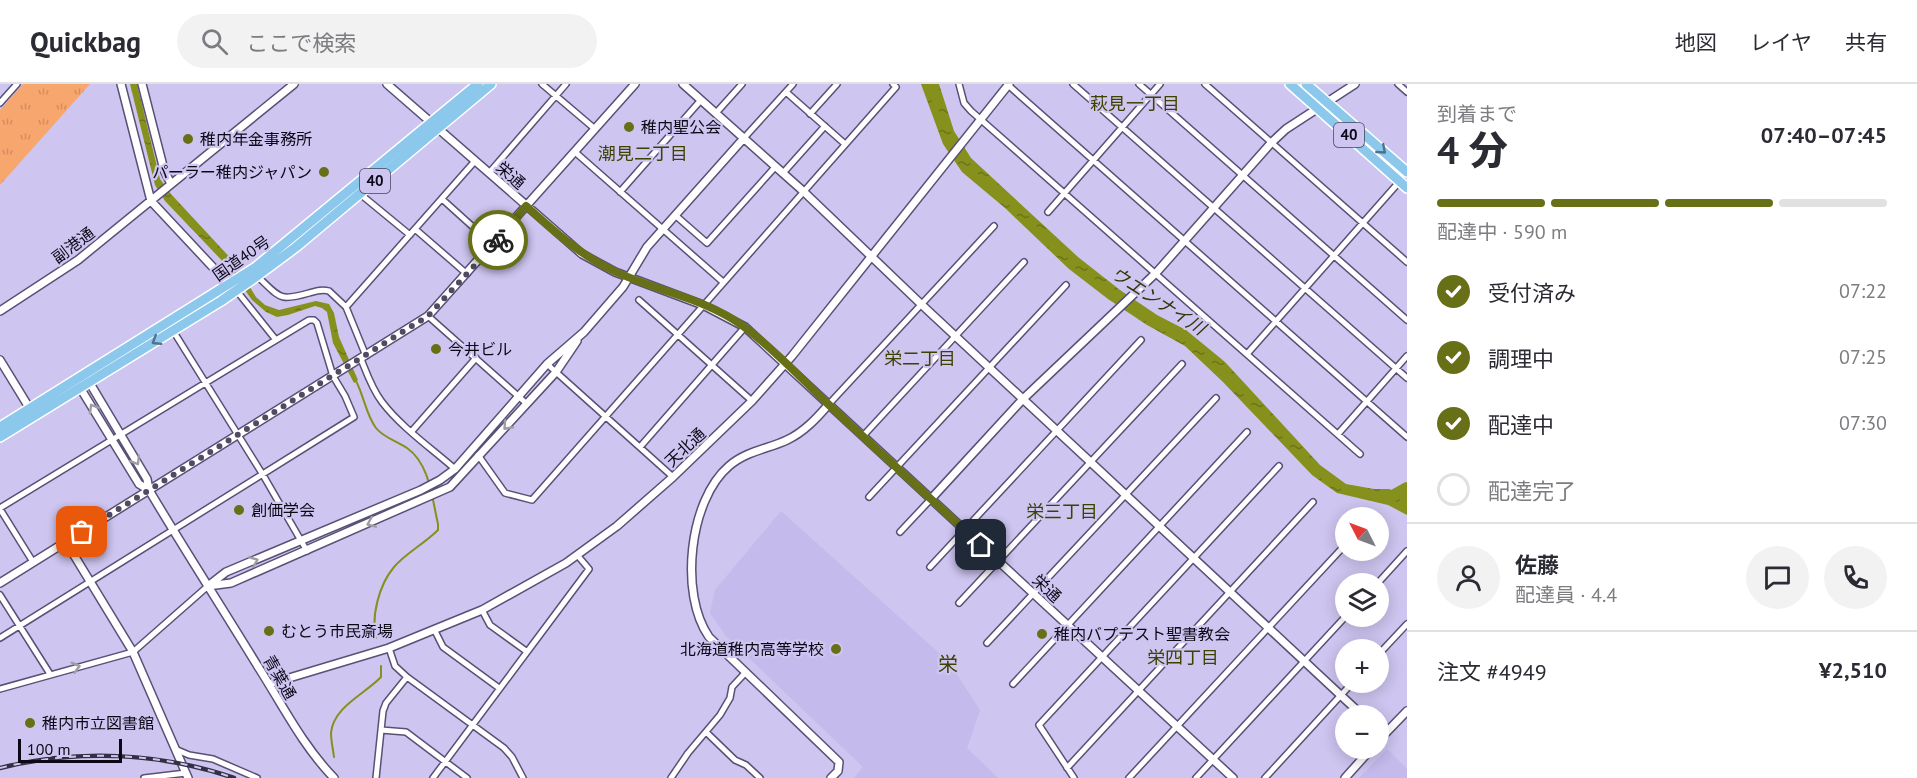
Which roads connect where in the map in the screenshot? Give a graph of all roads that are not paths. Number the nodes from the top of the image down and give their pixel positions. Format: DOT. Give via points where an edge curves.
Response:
graph roads {
  1 [pos="17,84"];
  2 [pos="121,84"];
  3 [pos="142,84"];
  4 [pos="294,84"];
  5 [pos="387,84"];
  6 [pos="478,84"];
  7 [pos="491,84"];
  8 [pos="542,84"];
  9 [pos="566,84"];
  10 [pos="635,84"];
  11 [pos="742,84"];
  12 [pos="793,84"];
  13 [pos="837,84"];
  14 [pos="893,84"];
  15 [pos="959,84"];
  16 [pos="1008,84"];
  17 [pos="1073,84"];
  18 [pos="1139,84"];
  19 [pos="1160,84"];
  20 [pos="1205,84"];
  21 [pos="1290,84"];
  22 [pos="1306,84"];
  23 [pos="1355,84"];
  24 [pos="1398,84"];
  25 [pos="688,86"];
  26 [pos="786,92"];
  27 [pos="1407,92"];
  28 [pos="1151,95"];
  29 [pos="556,96"];
  30 [pos="701,100"];
  31 [pos="1327,102"];
  32 [pos="0,103"];
  33 [pos="1318,109"];
  34 [pos="716,113"];
  35 [pos="810,114"];
  36 [pos="981,119"];
  37 [pos="434,126"];
  38 [pos="825,126"];
  39 [pos="1122,127"];
  40 [pos="595,129"];
  41 [pos="744,138"];
  42 [pos="1271,142"];
  43 [pos="845,144"];
  44 [pos="574,152"];
  45 [pos="1093,160"];
  46 [pos="475,161"];
  47 [pos="776,166"];
  48 [pos="1407,172"];
  49 [pos="489,173"];
  50 [pos="783,173"];
  51 [pos="1242,175"];
  52 [pos="1403,184"];
  53 [pos="168,186"];
  54 [pos="357,191"];
  55 [pos="804,191"];
  56 [pos="620,192"];
  57 [pos="1064,192"];
  58 [pos="442,199"];
  59 [pos="151,201"];
  60 [pos="526,206"];
  61 [pos="1214,207"];
  62 [pos="1048,212"];
  63 [pos="675,215"];
  64 [pos="1363,223"];
  65 [pos="994,226"];
  66 [pos="415,229"];
  67 [pos="663,229"];
  68 [pos="410,235"];
  69 [pos="1184,240"];
  70 [pos="493,245"];
  71 [pos="872,256"];
  72 [pos="1334,256"];
  73 [pos="1024,262"];
  74 [pos="1407,262"];
  75 [pos="1156,273"];
  76 [pos="467,274"];
  77 [pos="630,278"];
  78 [pos="723,282"];
  79 [pos="241,284"];
  80 [pos="1066,285"];
  81 [pos="1305,288"];
  82 [pos="639,300"];
  83 [pos="703,305"];
  84 [pos="922,305"];
  85 [pos="346,307"];
  86 [pos="0,311"];
  87 [pos="428,316"];
  88 [pos="1407,320"];
  89 [pos="1276,321"];
  90 [pos="170,327"];
  91 [pos="745,327"];
  92 [pos="584,332"];
  93 [pos="678,334"];
  94 [pos="956,336"];
  95 [pos="276,340"];
  96 [pos="1141,340"];
  97 [pos="1247,354"];
  98 [pos="1407,356"];
  99 [pos="362,358"];
  100 [pos="476,358"];
  101 [pos="0,360"];
  102 [pos="547,364"];
  103 [pos="785,364"];
  104 [pos="1182,364"];
  105 [pos="713,365"];
  106 [pos="989,367"];
  107 [pos="1396,368"];
  108 [pos="556,372"];
  109 [pos="335,374"];
  110 [pos="1407,378"];
  111 [pos="87,379"];
  112 [pos="206,382"];
  113 [pos="78,384"];
  114 [pos="519,397"];
  115 [pos="1216,398"];
  116 [pos="1023,399"];
  117 [pos="752,401"];
  118 [pos="1367,401"];
  119 [pos="527,404"];
  120 [pos="829,405"];
  121 [pos="30,409"];
  122 [pos="605,415"];
  123 [pos="0,427"];
  124 [pos="1057,430"];
  125 [pos="412,431"];
  126 [pos="1248,432"];
  127 [pos="1338,434"];
  128 [pos="119,435"];
  129 [pos="238,435"];
  130 [pos="863,436"];
  131 [pos="0,437"];
  132 [pos="1407,437"];
  133 [pos="112,439"];
  134 [pos="640,447"];
  135 [pos="473,449"];
  136 [pos="1360,454"];
  137 [pos="479,457"];
  138 [pos="1090,462"];
  139 [pos="1280,466"];
  140 [pos="897,467"];
  141 [pos="455,469"];
  142 [pos="263,475"];
  143 [pos="673,477"];
  144 [pos="149,490"];
  145 [pos="1126,494"];
  146 [pos="869,497"];
  147 [pos="931,499"];
  148 [pos="1312,502"];
  149 [pos="0,509"];
  150 [pos="1160,526"];
  151 [pos="174,530"];
  152 [pos="964,530"];
  153 [pos="900,532"];
  154 [pos="302,541"];
  155 [pos="66,542"];
  156 [pos="307,551"];
  157 [pos="1407,551"];
  158 [pos="578,555"];
  159 [pos="1335,556"];
  160 [pos="1194,558"];
  161 [pos="998,561"];
  162 [pos="33,562"];
  163 [pos="930,567"];
  164 [pos="1387,573"];
  165 [pos="90,582"];
  166 [pos="0,583"];
  167 [pos="208,586"];
  168 [pos="1230,592"];
  169 [pos="1033,594"];
  170 [pos="0,595"];
  171 [pos="958,603"];
  172 [pos="482,610"];
  173 [pos="19,626"];
  174 [pos="1068,626"];
  175 [pos="1406,626"];
  176 [pos="1268,627"];
  177 [pos="1336,627"];
  178 [pos="435,631"];
  179 [pos="0,638"];
  180 [pos="987,643"];
  181 [pos="1389,644"];
  182 [pos="388,648"];
  183 [pos="526,651"];
  184 [pos="133,652"];
  185 [pos="1102,657"];
  186 [pos="1305,661"];
  187 [pos="746,672"];
  188 [pos="50,674"];
  189 [pos="407,677"];
  190 [pos="269,684"];
  191 [pos="1013,684"];
  192 [pos="499,688"];
  193 [pos="0,689"];
  194 [pos="1138,691"];
  195 [pos="1341,695"];
  196 [pos="1351,705"];
  197 [pos="1407,711"];
  198 [pos="472,725"];
  199 [pos="1177,727"];
  200 [pos="1389,728"];
  201 [pos="381,730"];
  202 [pos="706,732"];
  203 [pos="176,749"];
  204 [pos="1362,759"];
  205 [pos="1213,760"];
  206 [pos="445,762"];
  207 [pos="1067,768"];
  208 [pos="187,776"];
  209 [pos="144,778"];
  210 [pos="257,778"];
  211 [pos="334,778"];
  212 [pos="376,778"];
  213 [pos="433,778"];
  214 [pos="467,778"];
  215 [pos="523,778"];
  216 [pos="671,778"];
  217 [pos="760,778"];
  218 [pos="831,778"];
  219 [pos="1074,778"];
  220 [pos="1129,778"];
  221 [pos="1196,778"];
  222 [pos="1233,778"];
  223 [pos="1265,778"];
  224 [pos="1345,778"];
  1 -- 32 [label="street"];
  2 -- 59 [label="street"];
  3 -- 53 [label="street"];
  4 -- 53 [label="street"];
  5 -- 37 [label="street, 栄通"];
  6 -- 37 [label="highway, 国道40号 / 40"];
  7 -- 37 [label="highway, 国道40号 / 40"];
  8 -- 29 [label="street"];
  9 -- 29 [label="street"];
  10 -- 40 [label="street"];
  11 -- 34 [label="street"];
  12 -- 26 [label="street"];
  13 -- 35 [label="street"];
  14 -- 43 [label="street" via="896,87"];
  15 -- 36 [label="street" via="964,103"];
  16 -- 36 [label="street, 天北通"];
  16 -- 45 [label="street"];
  17 -- 39 [label="street"];
  18 -- 28 [label="street"];
  19 -- 28 [label="street"];
  20 -- 42 [label="street"];
  21 -- 33 [label="highway, 40"];
  22 -- 31 [label="highway, 40"];
  23 -- 31 [label="street"];
  24 -- 27 [label="street"];
  25 -- 30 [label="street"];
  26 -- 35 [label="street"];
  26 -- 41 [label="street"];
  28 -- 39 [label="street"];
  28 -- 51 [label="street"];
  29 -- 40 [label="street"];
  29 -- 49 [label="street"];
  30 -- 34 [label="street"];
  30 -- 56 [label="street"];
  31 -- 33 [label="street"];
  31 -- 48 [label="highway, 40, one-way"];
  33 -- 42 [label="street"];
  33 -- 52 [label="highway, 40"];
  34 -- 41 [label="street"];
  35 -- 38 [label="street"];
  36 -- 57 [label="street"];
  36 -- 71 [label="street, 天北通"];
  37 -- 46 [label="street, 栄通"];
  37 -- 54 [label="highway, 国道40号 / 40"];
  38 -- 43 [label="street"];
  38 -- 50 [label="street"];
  39 -- 45 [label="street"];
  39 -- 61 [label="street"];
  40 -- 44 [label="street"];
  41 -- 47 [label="street"];
  41 -- 63 [label="street"];
  42 -- 51 [label="street"];
  42 -- 64 [label="street"];
  43 -- 55 [label="street"];
  44 -- 56 [label="street"];
  44 -- 60 [label="street"];
  45 -- 57 [label="street"];
  45 -- 69 [label="street"];
  46 -- 49 [label="street, 栄通"];
  46 -- 58 [label="street"];
  47 -- 50 [label="street"];
  47 -- 63 [label="street" via="707,243"];
  49 -- 60 [label="street, 栄通"];
  50 -- 55 [label="street"];
  51 -- 61 [label="street"];
  51 -- 72 [label="street"];
  52 -- 64 [label="street"];
  53 -- 59 [label="street, 副港通"];
  54 -- 68 [label="street"];
  54 -- 79 [label="highway, 国道40号 / 40"];
  55 -- 71 [label="street"];
  55 -- 78 [label="street"];
  56 -- 67 [label="street"];
  57 -- 62 [label="street"];
  57 -- 75 [label="street"];
  58 -- 66 [label="street"];
  58 -- 70 [label="street"];
  59 -- 79 [label="street"];
  59 -- 86 [label="street, 副港通" via="78,260"];
  60 -- 70 [label="street"];
  60 -- 77 [label="street, 栄通" via="582,254"];
  61 -- 69 [label="street"];
  61 -- 81 [label="street"];
  63 -- 67 [label="street"];
  64 -- 72 [label="street"];
  64 -- 74 [label="street"];
  65 -- 84 [label="street"];
  66 -- 68 [label="street"];
  66 -- 76 [label="street"];
  67 -- 77 [label="street" via="647,247"];
  67 -- 78 [label="street"];
  68 -- 85 [label="street"];
  69 -- 75 [label="street"];
  69 -- 89 [label="street"];
  70 -- 76 [label="street"];
  71 -- 84 [label="street"];
  71 -- 103 [label="street, 天北通"];
  72 -- 81 [label="street"];
  72 -- 88 [label="street"];
  73 -- 94 [label="street"];
  75 -- 97 [label="street"];
  75 -- 116 [label="street"];
  76 -- 87 [label="street"];
  77 -- 83 [label="street, 栄通"];
  77 -- 92 [label="street"];
  78 -- 83 [label="street"];
  79 -- 85 [label="street" via="289,299 329,291"];
  79 -- 90 [label="highway, 国道40号 / 40"];
  79 -- 95 [label="street"];
  80 -- 106 [label="street"];
  81 -- 89 [label="street"];
  81 -- 107 [label="street"];
  82 -- 93 [label="street"];
  83 -- 91 [label="street, 栄通"];
  83 -- 93 [label="street"];
  84 -- 94 [label="street"];
  84 -- 120 [label="street"];
  85 -- 99 [label="street"];
  87 -- 99 [label="street"];
  87 -- 100 [label="street"];
  89 -- 97 [label="street"];
  89 -- 118 [label="street"];
  90 -- 111 [label="highway, 国道40号 / 40"];
  90 -- 112 [label="street"];
  91 -- 103 [label="street, 栄通"];
  91 -- 105 [label="street"];
  92 -- 102 [label="street"];
  92 -- 108 [label="street"];
  93 -- 105 [label="street"];
  93 -- 122 [label="street"];
  94 -- 106 [label="street"];
  94 -- 130 [label="street"];
  95 -- 109 [label="street" via="314,320"];
  95 -- 112 [label="street"];
  96 -- 124 [label="street"];
  97 -- 127 [label="street"];
  98 -- 107 [label="street"];
  99 -- 109 [label="street"];
  99 -- 125 [label="street" via="382,402"];
  100 -- 114 [label="street"];
  100 -- 125 [label="street"];
  101 -- 121 [label="street"];
  102 -- 108 [label="street"];
  102 -- 114 [label="street"];
  103 -- 117 [label="street, 天北通"];
  103 -- 120 [label="street, 栄通"];
  104 -- 138 [label="street"];
  105 -- 117 [label="street"];
  105 -- 134 [label="street"];
  106 -- 116 [label="street"];
  106 -- 140 [label="street"];
  107 -- 110 [label="street"];
  107 -- 118 [label="street"];
  108 -- 119 [label="street"];
  108 -- 122 [label="street"];
  109 -- 129 [label="street"];
  109 -- 142 [label="street" via="354,417"];
  111 -- 113 [label="highway, 国道40号 / 40"];
  111 -- 128 [label="street"];
  112 -- 128 [label="street"];
  112 -- 129 [label="street"];
  113 -- 121 [label="highway, 国道40号 / 40"];
  113 -- 131 [label="highway, 国道40号 / 40"];
  133 -- 113 [label="street, one-way"];
  114 -- 119 [label="street"];
  114 -- 135 [label="street"];
  115 -- 145 [label="street"];
  116 -- 124 [label="street"];
  116 -- 147 [label="street"];
  117 -- 143 [label="street, 天北通"];
  118 -- 127 [label="street"];
  118 -- 132 [label="street"];
  119 -- 137 [label="street, one-way"];
  120 -- 130 [label="street, 栄通"];
  120 -- 187 [label="street" via="790,439 748,454 728,466 708,493 699,519 692,567 700,621 709,637"];
  121 -- 123 [label="highway, 国道40号 / 40"];
  122 -- 134 [label="street"];
  122 -- 137 [label="street" via="532,500 506,493"];
  124 -- 138 [label="street"];
  124 -- 152 [label="street"];
  125 -- 141 [label="street"];
  126 -- 150 [label="street"];
  127 -- 136 [label="street"];
  128 -- 133 [label="street"];
  128 -- 144 [label="street, one-way" via="147,479"];
  129 -- 142 [label="street"];
  129 -- 144 [label="street"];
  130 -- 140 [label="street, 栄通"];
  133 -- 144 [label="street" via="139,484"];
  133 -- 149 [label="street"];
  134 -- 143 [label="street"];
  135 -- 137 [label="street"];
  135 -- 141 [label="street"];
  137 -- 156 [label="street, one-way" via="441,492"];
  138 -- 145 [label="street"];
  138 -- 161 [label="street"];
  139 -- 160 [label="street"];
  140 -- 146 [label="street"];
  140 -- 147 [label="street, 栄通"];
  141 -- 154 [label="street" via="421,490"];
  142 -- 151 [label="street"];
  142 -- 154 [label="street"];
  143 -- 158 [label="street, 天北通"];
  144 -- 151 [label="street, 青葉通"];
  144 -- 155 [label="street"];
  145 -- 150 [label="street"];
  145 -- 169 [label="street"];
  147 -- 152 [label="street, 栄通"];
  147 -- 153 [label="street"];
  148 -- 168 [label="street"];
  149 -- 162 [label="street"];
  150 -- 160 [label="street"];
  150 -- 174 [label="street"];
  151 -- 165 [label="street"];
  151 -- 167 [label="street, 青葉通"];
  152 -- 161 [label="street, 栄通"];
  152 -- 163 [label="street"];
  154 -- 156 [label="street"];
  167 -- 154 [label="street, one-way" via="226,572"];
  155 -- 162 [label="street"];
  155 -- 165 [label="street"];
  156 -- 167 [label="street" via="231,583"];
  157 -- 164 [label="street"];
  158 -- 172 [label="street, 天北通"];
  158 -- 183 [label="street" via="589,569"];
  159 -- 176 [label="street"];
  160 -- 168 [label="street"];
  160 -- 185 [label="street"];
  161 -- 169 [label="street, 栄通"];
  161 -- 171 [label="street"];
  162 -- 166 [label="street"];
  165 -- 173 [label="street"];
  165 -- 184 [label="street"];
  167 -- 184 [label="street"];
  167 -- 190 [label="street, 青葉通"];
  168 -- 176 [label="street"];
  168 -- 194 [label="street"];
  169 -- 174 [label="street, 栄通"];
  169 -- 180 [label="street"];
  170 -- 173 [label="street"];
  172 -- 178 [label="street, 天北通"];
  172 -- 183 [label="street" via="490,625"];
  173 -- 179 [label="street"];
  173 -- 188 [label="street"];
  174 -- 185 [label="street, 栄通"];
  174 -- 191 [label="street"];
  175 -- 181 [label="street"];
  176 -- 186 [label="street"];
  176 -- 199 [label="street"];
  177 -- 186 [label="street"];
  178 -- 182 [label="street, 天北通"];
  178 -- 192 [label="street" via="443,647"];
  182 -- 189 [label="street" via="395,666"];
  182 -- 190 [label="street, 天北通"];
  183 -- 192 [label="street"];
  188 -- 184 [label="street, one-way"];
  184 -- 203 [label="street"];
  185 -- 194 [label="street, 栄通"];
  185 -- 207 [label="street" via="1039,725"];
  186 -- 195 [label="street"];
  186 -- 205 [label="street"];
  187 -- 202 [label="street" via="732,687 725,709"];
  187 -- 218 [label="street" via="839,762 838,771"];
  188 -- 193 [label="street"];
  189 -- 198 [label="street"];
  189 -- 201 [label="street" via="382,711"];
  190 -- 211 [label="street, 青葉通" via="288,718"];
  192 -- 198 [label="street"];
  194 -- 199 [label="street, 栄通"];
  194 -- 207 [label="street"];
  195 -- 196 [label="street"];
  195 -- 223 [label="street"];
  197 -- 200 [label="street"];
  198 -- 206 [label="street"];
  198 -- 215 [label="street" via="504,748"];
  199 -- 205 [label="street, 栄通"];
  199 -- 220 [label="street"];
  201 -- 206 [label="street" via="406,732"];
  201 -- 212 [label="street"];
  202 -- 216 [label="street"];
  202 -- 217 [label="street"];
  203 -- 208 [label="street"];
  203 -- 210 [label="street" via="213,759"];
  204 -- 224 [label="street"];
  205 -- 221 [label="street"];
  205 -- 222 [label="street, 栄通"];
  206 -- 213 [label="street"];
  206 -- 214 [label="street"];
  207 -- 219 [label="street"];
  208 -- 209 [label="street"];
}
